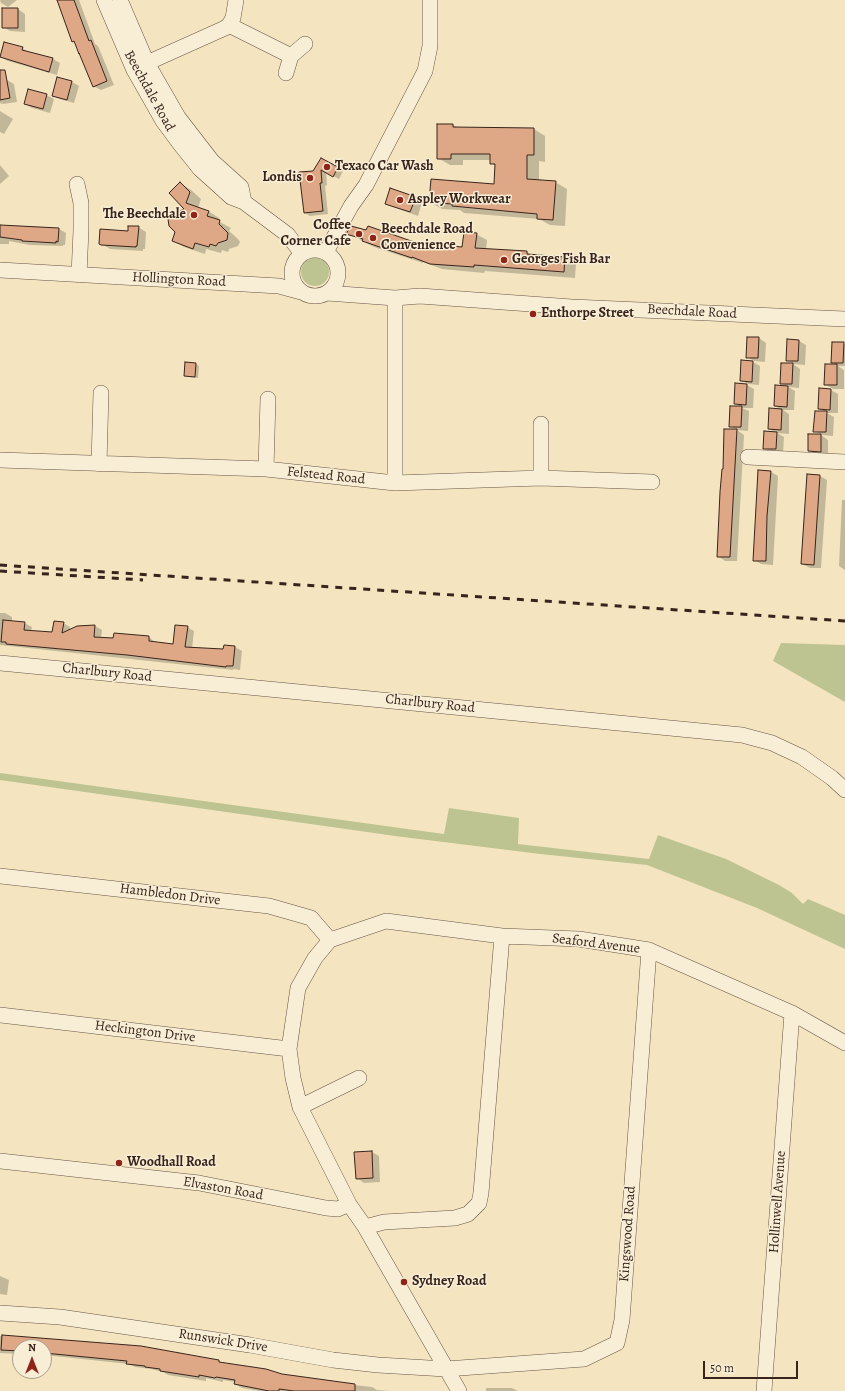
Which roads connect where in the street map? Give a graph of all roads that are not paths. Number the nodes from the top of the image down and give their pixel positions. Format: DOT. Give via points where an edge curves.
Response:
graph roads {
  1 [pos="104,0"];
  2 [pos="120,0"];
  3 [pos="236,0"];
  4 [pos="430,0"];
  5 [pos="229,25"];
  6 [pos="305,44"];
  7 [pos="291,56"];
  8 [pos="140,66"];
  9 [pos="286,73"];
  10 [pos="77,184"];
  11 [pos="326,252"];
  12 [pos="302,254"];
  13 [pos="0,270"];
  14 [pos="79,275"];
  15 [pos="338,278"];
  16 [pos="297,286"];
  17 [pos="327,293"];
  18 [pos="420,296"];
  19 [pos="395,298"];
  20 [pos="845,319"];
  21 [pos="101,393"];
  22 [pos="268,399"];
  23 [pos="541,424"];
  24 [pos="748,457"];
  25 [pos="0,460"];
  26 [pos="845,462"];
  27 [pos="98,464"];
  28 [pos="266,469"];
  29 [pos="541,478"];
  30 [pos="652,482"];
  31 [pos="395,483"];
  32 [pos="0,663"];
  33 [pos="845,790"];
  34 [pos="0,876"];
  35 [pos="502,936"];
  36 [pos="330,940"];
  37 [pos="650,950"];
  38 [pos="792,1013"];
  39 [pos="0,1015"];
  40 [pos="845,1043"];
  41 [pos="289,1049"];
  42 [pos="359,1078"];
  43 [pos="300,1107"];
  44 [pos="0,1161"];
  45 [pos="349,1204"];
  46 [pos="365,1227"];
  47 [pos="0,1314"];
  48 [pos="446,1369"];
  49 [pos="459,1391"];
  50 [pos="764,1391"];
  1 -- 8 [label="street, Beechdale Road"];
  2 -- 8 [label="street, Beechdale Road"];
  3 -- 5 [label="street"];
  4 -- 11 [label="street" via="430,46 425,71 366,185 350,206"];
  5 -- 7 [label="street"];
  5 -- 8 [label="street" via="219,32"];
  6 -- 7 [label="street"];
  7 -- 9 [label="street"];
  8 -- 12 [label="street, Beechdale Road" via="212,161 241,187 244,202 288,235"];
  10 -- 14 [label="street" via="74,204 82,230"];
  11 -- 12 [label="street" via="314,250"];
  11 -- 15 [label="street" via="335,261"];
  12 -- 16 [label="street" via="292,269"];
  13 -- 14 [label="street, Hollington Road"];
  14 -- 16 [label="street, Hollington Road"];
  15 -- 17 [label="street" via="334,287"];
  15 -- 18 [label="street, Beechdale Road" via="350,285 396,289"];
  16 -- 17 [label="street" via="314,296"];
  17 -- 19 [label="street"];
  18 -- 19 [label="street, Beechdale Road"];
  18 -- 20 [label="street, Beechdale Road" via="572,307"];
  19 -- 31 [label="street"];
  21 -- 27 [label="street"];
  22 -- 28 [label="street"];
  23 -- 29 [label="street"];
  24 -- 26 [label="street"];
  25 -- 27 [label="street, Felstead Road"];
  27 -- 28 [label="street, Felstead Road"];
  28 -- 31 [label="street, Felstead Road"];
  29 -- 30 [label="street, Felstead Road"];
  29 -- 31 [label="street, Felstead Road"];
  32 -- 33 [label="street, Charlbury Road" via="742,735 772,743 802,757"];
  34 -- 36 [label="street, Hambledon Drive" via="269,906 311,918"];
  35 -- 36 [label="street, Seaford Avenue" via="386,921"];
  35 -- 37 [label="street, Seaford Avenue" via="579,939"];
  35 -- 46 [label="street" via="479,1204 468,1214 455,1218 384,1222"];
  36 -- 41 [label="street" via="315,958 298,988"];
  37 -- 38 [label="street, Seaford Avenue"];
  37 -- 48 [label="street, Kingswood Road" via="622,1320 617,1343 584,1359"];
  38 -- 40 [label="street, Seaford Avenue"];
  38 -- 50 [label="street, Hollinwell Avenue"];
  39 -- 41 [label="street, Heckington Drive"];
  41 -- 43 [label="street"];
  42 -- 43 [label="street"];
  43 -- 45 [label="street"];
  44 -- 45 [label="street, Elvaston Road" via="199,1183 326,1208 338,1209"];
  45 -- 46 [label="street"];
  46 -- 48 [label="street"];
  47 -- 48 [label="street, Runswick Drive" via="60,1317 333,1360"];
  48 -- 49 [label="street"];
}
